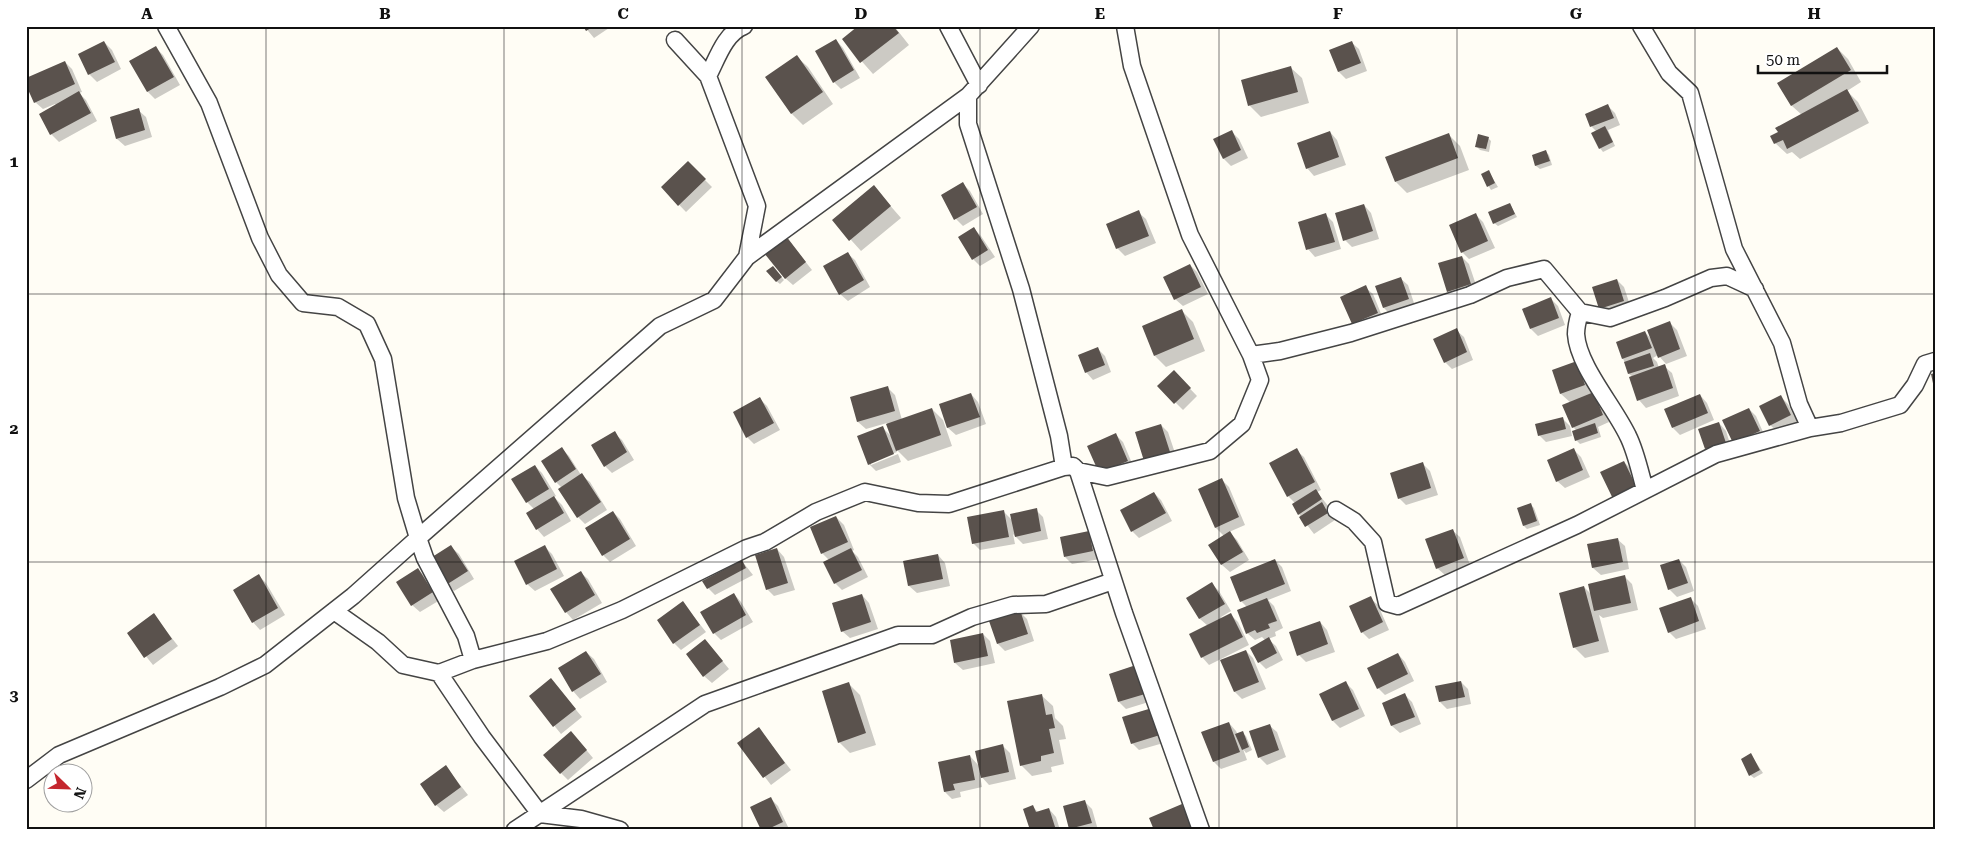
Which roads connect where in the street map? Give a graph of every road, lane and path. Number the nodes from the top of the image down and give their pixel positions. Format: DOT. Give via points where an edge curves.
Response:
graph roads {
  1 [pos="166,26"];
  2 [pos="744,26"];
  3 [pos="948,26"];
  4 [pos="1031,26"];
  5 [pos="1125,26"];
  6 [pos="1641,26"];
  7 [pos="675,40"];
  8 [pos="708,76"];
  9 [pos="973,90"];
  10 [pos="1734,249"];
  11 [pos="747,257"];
  12 [pos="1711,278"];
  13 [pos="1755,289"];
  14 [pos="1580,312"];
  15 [pos="1251,355"];
  16 [pos="1935,361"];
  17 [pos="1810,428"];
  18 [pos="1071,469"];
  19 [pos="1645,490"];
  20 [pos="1336,510"];
  21 [pos="418,538"];
  22 [pos="1113,581"];
  23 [pos="334,611"];
  24 [pos="473,660"];
  25 [pos="439,673"];
  26 [pos="26,780"];
  27 [pos="540,814"];
  28 [pos="515,830"];
  29 [pos="620,830"];
  30 [pos="1201,830"];
  1 -- 21 [label="street" via="209,103 260,238 279,275 303,303 338,306 367,324 383,359 406,498"];
  2 -- 8 [label="street" via="735,29"];
  3 -- 9 [label="street"];
  4 -- 9 [label="street"];
  5 -- 15 [label="street" via="1132,66 1190,235"];
  6 -- 10 [label="street" via="1669,74 1690,94"];
  7 -- 8 [label="street"];
  8 -- 11 [label="street" via="756,206"];
  9 -- 11 [label="street"];
  9 -- 18 [label="street" via="968,124 1022,289 1059,436"];
  10 -- 12 [label="street" via="1723,267"];
  10 -- 13 [label="street"];
  11 -- 21 [label="street" via="714,300 660,326"];
  12 -- 13 [label="street" via="1727,276"];
  12 -- 14 [label="street" via="1610,318"];
  13 -- 17 [label="street" via="1782,343 1799,404"];
  14 -- 15 [label="street" via="1544,269 1507,278 1470,295 1351,334"];
  14 -- 19 [label="street" via="1576,333 1579,350 1629,438"];
  15 -- 18 [label="street" via="1260,380 1242,424 1210,451 1107,477"];
  16 -- 17 [label="street" via="1925,364 1900,405 1841,423"];
  17 -- 19 [label="street" via="1716,454"];
  18 -- 22 [label="street"];
  18 -- 24 [label="street" via="949,504 918,503 865,492 816,512 765,542 622,610 546,641"];
  19 -- 20 [label="street" via="1577,525 1398,606 1386,603 1373,542 1354,521"];
  21 -- 23 [label="street"];
  21 -- 24 [label="street" via="425,558 466,636"];
  22 -- 27 [label="street" via="1046,604 1012,606 972,617 932,635 898,635 705,704"];
  22 -- 30 [label="street"];
  23 -- 25 [label="street" via="378,642 403,666"];
  23 -- 26 [label="street" via="265,665 59,755"];
  24 -- 25 [label="street"];
  25 -- 27 [label="street"];
  27 -- 28 [label="street"];
  27 -- 29 [label="street" via="580,819"];
}
